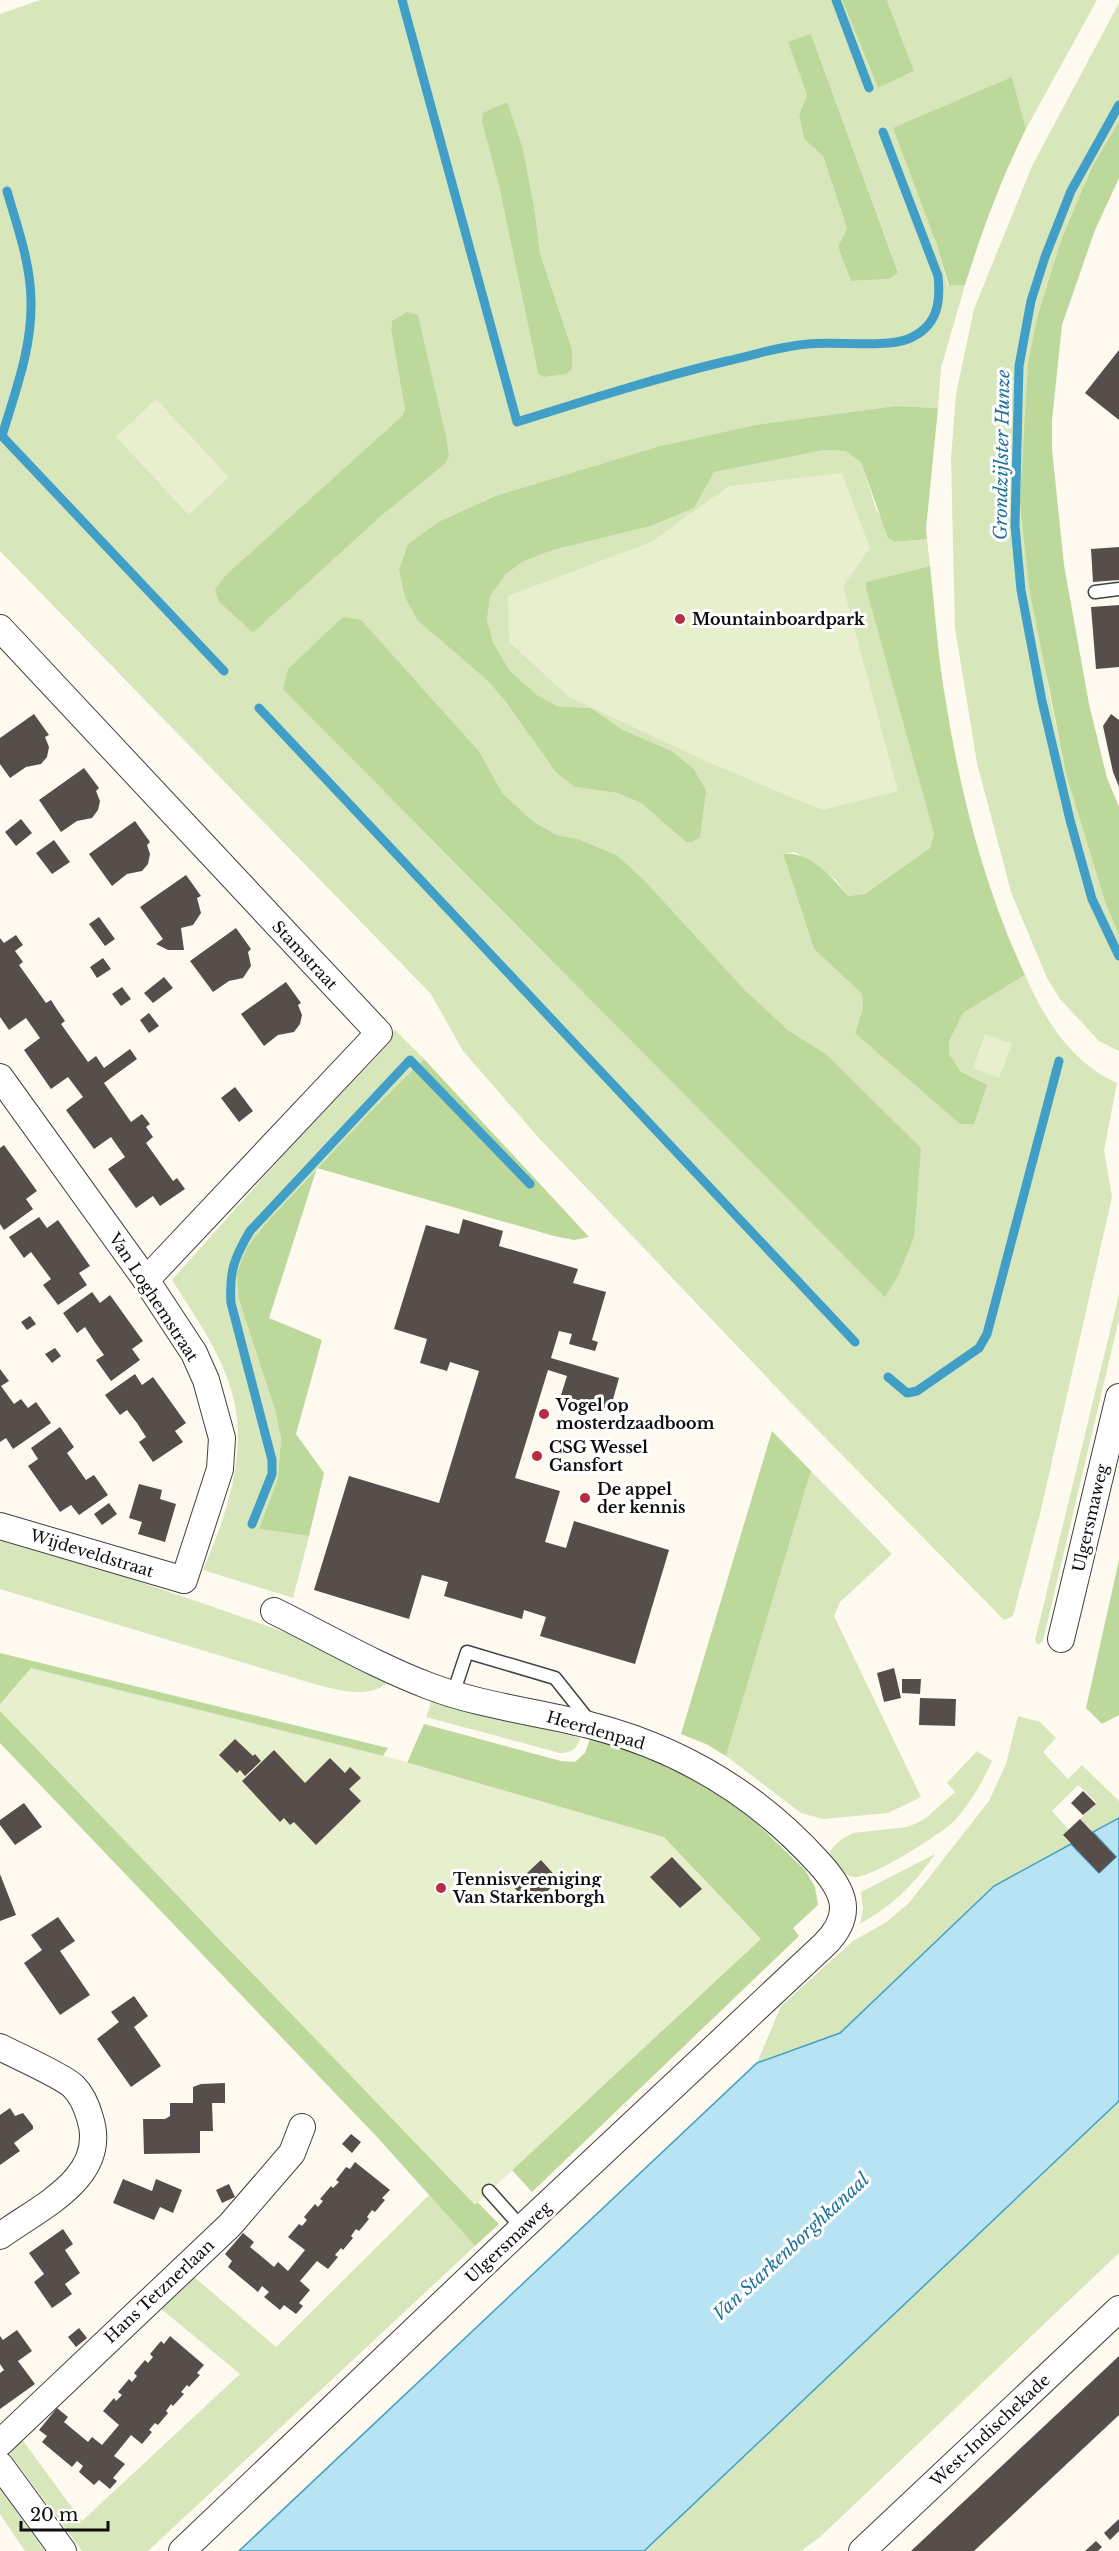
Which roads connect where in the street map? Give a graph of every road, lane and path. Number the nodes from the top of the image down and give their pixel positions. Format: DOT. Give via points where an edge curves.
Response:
graph roads {
  1 [pos="1119,589"];
  2 [pos="1095,592"];
  3 [pos="0,628"];
  4 [pos="0,1077"];
  5 [pos="146,1280"];
  6 [pos="1119,1397"];
  7 [pos="0,1526"];
  8 [pos="184,1580"];
  9 [pos="274,1611"];
  10 [pos="1061,1640"];
  11 [pos="453,1694"];
  12 [pos="592,1726"];
  13 [pos="835,1935"];
  14 [pos="0,2047"];
  15 [pos="302,2127"];
  16 [pos="489,2191"];
  17 [pos="522,2228"];
  18 [pos="0,2235"];
  19 [pos="1119,2310"];
  20 [pos="0,2443"];
  21 [pos="0,2465"];
  22 [pos="63,2551"];
  23 [pos="182,2551"];
  24 [pos="862,2551"];
  1 -- 2 [label="lane"];
  3 -- 5 [label="street, Stamstraat" via="379,1033"];
  4 -- 5 [label="street, Van Loghemstraat"];
  5 -- 8 [label="street, Van Loghemstraat" via="194,1353 222,1438 220,1469"];
  6 -- 10 [label="street, Ulgersmaweg"];
  7 -- 8 [label="street, Wijdeveldstraat"];
  9 -- 11 [label="street, Heerdenpad"];
  11 -- 12 [label="street, Heerdenpad"];
  11 -- 12 [label="lane" via="467,1652 555,1678"];
  12 -- 13 [label="street, Heerdenpad" via="634,1738 707,1771 784,1827 836,1883 843,1909"];
  13 -- 17 [label="street, Ulgersmaweg"];
  14 -- 18 [label="street" via="72,2086 86,2104 93,2127 93,2153 78,2181"];
  15 -- 20 [label="street, Hans Tetznerlaan" via="292,2153 230,2225"];
  16 -- 17 [label="lane"];
  17 -- 23 [label="street, Ulgersmaweg"];
  19 -- 24 [label="street, West-Indischekade"];
  21 -- 22 [label="street"];
}
